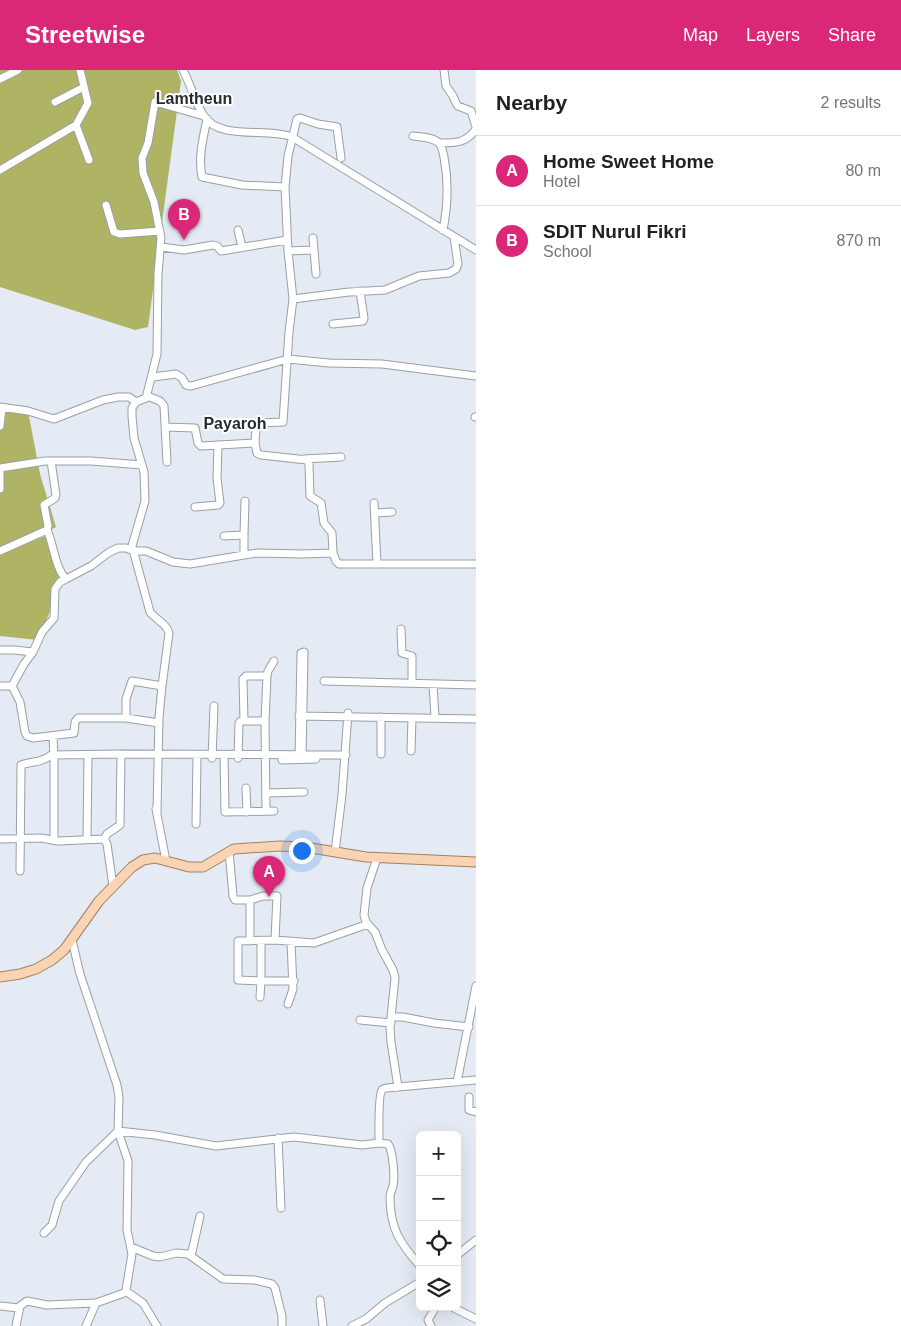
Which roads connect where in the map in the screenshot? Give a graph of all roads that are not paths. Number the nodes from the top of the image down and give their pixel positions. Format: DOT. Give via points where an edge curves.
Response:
graph roads {
  1 [pos="18,70"];
  2 [pos="80,70"];
  3 [pos="183,70"];
  4 [pos="444,70"];
  5 [pos="0,79"];
  6 [pos="84,87"];
  7 [pos="55,102"];
  8 [pos="205,118"];
  9 [pos="76,125"];
  10 [pos="476,128"];
  11 [pos="292,136"];
  12 [pos="413,136"];
  13 [pos="440,143"];
  14 [pos="341,158"];
  15 [pos="89,160"];
  16 [pos="0,170"];
  17 [pos="285,187"];
  18 [pos="106,205"];
  19 [pos="238,230"];
  20 [pos="443,230"];
  21 [pos="160,231"];
  22 [pos="454,237"];
  23 [pos="313,238"];
  24 [pos="287,240"];
  25 [pos="160,247"];
  26 [pos="242,247"];
  27 [pos="314,250"];
  28 [pos="476,250"];
  29 [pos="288,252"];
  30 [pos="316,274"];
  31 [pos="360,291"];
  32 [pos="293,299"];
  33 [pos="332,324"];
  34 [pos="288,359"];
  35 [pos="476,376"];
  36 [pos="153,377"];
  37 [pos="146,398"];
  38 [pos="136,402"];
  39 [pos="1,408"];
  40 [pos="0,426"];
  41 [pos="165,427"];
  42 [pos="255,443"];
  43 [pos="218,445"];
  44 [pos="341,457"];
  45 [pos="304,459"];
  46 [pos="51,461"];
  47 [pos="167,462"];
  48 [pos="142,465"];
  49 [pos="0,470"];
  50 [pos="0,489"];
  51 [pos="245,501"];
  52 [pos="374,503"];
  53 [pos="195,507"];
  54 [pos="375,512"];
  55 [pos="392,512"];
  56 [pos="47,530"];
  57 [pos="244,535"];
  58 [pos="224,536"];
  59 [pos="134,551"];
  60 [pos="0,552"];
  61 [pos="333,553"];
  62 [pos="244,555"];
  63 [pos="377,564"];
  64 [pos="476,564"];
  65 [pos="66,579"];
  66 [pos="401,629"];
  67 [pos="0,650"];
  68 [pos="33,652"];
  69 [pos="274,661"];
  70 [pos="267,676"];
  71 [pos="324,681"];
  72 [pos="412,683"];
  73 [pos="433,684"];
  74 [pos="476,684"];
  75 [pos="0,686"];
  76 [pos="12,686"];
  77 [pos="162,686"];
  78 [pos="214,706"];
  79 [pos="301,714"];
  80 [pos="346,714"];
  81 [pos="476,714"];
  82 [pos="435,716"];
  83 [pos="381,717"];
  84 [pos="126,718"];
  85 [pos="412,718"];
  86 [pos="476,719"];
  87 [pos="244,721"];
  88 [pos="265,721"];
  89 [pos="159,726"];
  90 [pos="53,736"];
  91 [pos="412,751"];
  92 [pos="381,754"];
  93 [pos="52,756"];
  94 [pos="121,756"];
  95 [pos="157,756"];
  96 [pos="88,757"];
  97 [pos="198,757"];
  98 [pos="212,757"];
  99 [pos="224,757"];
  100 [pos="238,757"];
  101 [pos="266,757"];
  102 [pos="300,757"];
  103 [pos="344,757"];
  104 [pos="246,788"];
  105 [pos="304,792"];
  106 [pos="267,793"];
  107 [pos="247,812"];
  108 [pos="196,824"];
  109 [pos="20,838"];
  110 [pos="0,839"];
  111 [pos="87,839"];
  112 [pos="52,840"];
  113 [pos="104,840"];
  114 [pos="228,851"];
  115 [pos="333,852"];
  116 [pos="377,858"];
  117 [pos="166,860"];
  118 [pos="476,862"];
  119 [pos="20,871"];
  120 [pos="113,886"];
  121 [pos="250,900"];
  122 [pos="368,924"];
  123 [pos="72,940"];
  124 [pos="275,940"];
  125 [pos="250,941"];
  126 [pos="261,941"];
  127 [pos="292,941"];
  128 [pos="0,976"];
  129 [pos="262,981"];
  130 [pos="294,981"];
  131 [pos="476,986"];
  132 [pos="260,998"];
  133 [pos="288,1004"];
  134 [pos="360,1020"];
  135 [pos="391,1020"];
  136 [pos="469,1027"];
  137 [pos="476,1080"];
  138 [pos="457,1082"];
  139 [pos="398,1087"];
  140 [pos="469,1097"];
  141 [pos="476,1112"];
  142 [pos="118,1131"];
  143 [pos="278,1138"];
  144 [pos="379,1143"];
  145 [pos="281,1208"];
  146 [pos="200,1216"];
  147 [pos="44,1234"];
  148 [pos="476,1240"];
  149 [pos="131,1247"];
  150 [pos="461,1252"];
  151 [pos="191,1256"];
  152 [pos="416,1261"];
  153 [pos="416,1284"];
  154 [pos="127,1292"];
  155 [pos="320,1300"];
  156 [pos="96,1303"];
  157 [pos="0,1306"];
  158 [pos="19,1308"];
  159 [pos="434,1311"];
  160 [pos="460,1311"];
  161 [pos="476,1319"];
  162 [pos="16,1326"];
  163 [pos="86,1326"];
  164 [pos="158,1326"];
  165 [pos="282,1326"];
  166 [pos="324,1326"];
  167 [pos="352,1326"];
  168 [pos="431,1326"];
  1 -- 5 [label="street"];
  2 -- 6 [label="street"];
  3 -- 8 [label="street"];
  4 -- 10 [label="street" via="446,86 458,106 471,111"];
  6 -- 7 [label="street"];
  6 -- 9 [label="street" via="87,106"];
  8 -- 11 [label="street" via="224,130 278,132"];
  8 -- 17 [label="street" via="200,165 202,177 257,187"];
  8 -- 21 [label="street" via="161,103 153,104 142,168"];
  9 -- 15 [label="street"];
  9 -- 16 [label="street"];
  10 -- 13 [label="street" via="470,137 460,142"];
  11 -- 14 [label="street" via="298,118 337,127"];
  11 -- 17 [label="street"];
  11 -- 20 [label="street"];
  12 -- 13 [label="street"];
  13 -- 20 [label="street" via="448,200"];
  17 -- 24 [label="street"];
  18 -- 21 [label="street" via="111,228 117,234"];
  19 -- 26 [label="street"];
  20 -- 22 [label="street"];
  21 -- 25 [label="street"];
  22 -- 28 [label="street"];
  22 -- 31 [label="street" via="458,264 449,273 419,276 386,290"];
  23 -- 27 [label="street"];
  24 -- 26 [label="street"];
  24 -- 29 [label="street"];
  25 -- 26 [label="street" via="184,250 213,245 221,251"];
  25 -- 36 [label="street" via="157,354"];
  27 -- 29 [label="street"];
  27 -- 30 [label="street"];
  29 -- 32 [label="street"];
  31 -- 32 [label="street"];
  31 -- 33 [label="street" via="363,321"];
  32 -- 34 [label="street"];
  34 -- 35 [label="street" via="382,364"];
  34 -- 36 [label="street" via="191,386 176,374"];
  34 -- 42 [label="street" via="284,422 259,423"];
  36 -- 37 [label="street"];
  37 -- 38 [label="street"];
  37 -- 41 [label="street" via="163,404"];
  38 -- 39 [label="street" via="130,397 114,397 52,419 28,411"];
  38 -- 48 [label="street" via="132,408 134,438"];
  39 -- 40 [label="street"];
  41 -- 43 [label="street" via="195,428 199,444"];
  41 -- 47 [label="street"];
  42 -- 43 [label="street"];
  42 -- 45 [label="street" via="257,453 261,455"];
  43 -- 53 [label="street" via="220,504"];
  44 -- 45 [label="street"];
  45 -- 61 [label="street" via="309,464 310,496 321,503 324,523 332,533"];
  46 -- 48 [label="street"];
  46 -- 49 [label="street"];
  46 -- 56 [label="street" via="56,495 44,505"];
  48 -- 59 [label="street" via="145,502 132,545"];
  49 -- 50 [label="street"];
  51 -- 57 [label="street"];
  52 -- 54 [label="street"];
  54 -- 55 [label="street"];
  54 -- 63 [label="street"];
  56 -- 60 [label="street"];
  56 -- 65 [label="street" via="59,568"];
  57 -- 58 [label="street"];
  57 -- 62 [label="street"];
  59 -- 62 [label="street" via="146,551 173,562 190,564"];
  59 -- 65 [label="street" via="118,548 108,552 91,566"];
  59 -- 77 [label="street" via="150,612 169,633"];
  61 -- 62 [label="street"];
  61 -- 63 [label="street" via="339,564"];
  63 -- 64 [label="street"];
  65 -- 68 [label="street" via="56,589 54,618 42,632"];
  66 -- 72 [label="street" via="402,653 412,656"];
  67 -- 68 [label="street"];
  68 -- 76 [label="street"];
  69 -- 70 [label="street"];
  70 -- 87 [label="street" via="246,676 243,679"];
  70 -- 88 [label="street"];
  71 -- 72 [label="street"];
  72 -- 73 [label="street"];
  73 -- 74 [label="street"];
  73 -- 82 [label="street"];
  75 -- 76 [label="street"];
  76 -- 90 [label="street" via="20,702 27,736"];
  77 -- 84 [label="street" via="132,682 126,698"];
  77 -- 89 [label="street"];
  78 -- 98 [label="street"];
  79 -- 79 [label="street" via="300,653 304,652"];
  79 -- 80 [label="street"];
  79 -- 102 [label="street"];
  80 -- 82 [label="street"];
  80 -- 83 [label="street"];
  80 -- 103 [label="street"];
  81 -- 82 [label="street"];
  82 -- 85 [label="street"];
  82 -- 86 [label="street"];
  83 -- 85 [label="street"];
  83 -- 92 [label="street"];
  84 -- 89 [label="street"];
  84 -- 90 [label="street" via="78,718 74,733"];
  85 -- 91 [label="street"];
  87 -- 88 [label="street"];
  87 -- 100 [label="street" via="240,723"];
  88 -- 101 [label="street"];
  89 -- 95 [label="street"];
  90 -- 93 [label="street"];
  93 -- 96 [label="street"];
  93 -- 109 [label="street" via="22,765"];
  93 -- 112 [label="street"];
  94 -- 95 [label="street"];
  94 -- 96 [label="street"];
  94 -- 113 [label="street" via="120,825"];
  95 -- 97 [label="street"];
  95 -- 117 [label="street" via="158,812"];
  96 -- 111 [label="street"];
  97 -- 98 [label="street"];
  97 -- 108 [label="street"];
  98 -- 99 [label="street"];
  99 -- 100 [label="street"];
  99 -- 107 [label="street" via="225,812"];
  100 -- 101 [label="street"];
  101 -- 102 [label="street"];
  101 -- 106 [label="street"];
  102 -- 103 [label="street"];
  103 -- 115 [label="street"];
  104 -- 107 [label="street"];
  105 -- 106 [label="street"];
  106 -- 107 [label="street" via="270,811"];
  109 -- 110 [label="street"];
  109 -- 112 [label="street"];
  109 -- 119 [label="street"];
  111 -- 112 [label="street"];
  111 -- 113 [label="street"];
  113 -- 120 [label="street"];
  114 -- 115 [label="main road" via="280,846"];
  114 -- 117 [label="main road" via="203,867 189,867"];
  114 -- 121 [label="street" via="233,896 235,900"];
  115 -- 116 [label="main road"];
  116 -- 118 [label="main road"];
  116 -- 122 [label="street" via="367,888 364,915"];
  117 -- 120 [label="main road" via="143,860"];
  120 -- 123 [label="main road"];
  121 -- 124 [label="street" via="277,896"];
  121 -- 125 [label="street"];
  122 -- 127 [label="street" via="314,943"];
  122 -- 135 [label="street" via="394,970"];
  123 -- 128 [label="main road" via="52,960 36,969"];
  123 -- 142 [label="street" via="119,1097"];
  124 -- 126 [label="street"];
  124 -- 127 [label="street"];
  125 -- 126 [label="street"];
  125 -- 129 [label="street" via="238,941 238,980"];
  126 -- 129 [label="street"];
  127 -- 130 [label="street"];
  129 -- 130 [label="street"];
  129 -- 132 [label="street"];
  130 -- 133 [label="street"];
  131 -- 136 [label="street"];
  134 -- 135 [label="street"];
  135 -- 136 [label="street" via="407,1017"];
  135 -- 139 [label="street" via="390,1042"];
  136 -- 138 [label="street"];
  137 -- 138 [label="street"];
  138 -- 139 [label="street"];
  139 -- 144 [label="street" via="381,1092"];
  140 -- 141 [label="street" via="469,1110"];
  142 -- 143 [label="street" via="155,1134 216,1146"];
  142 -- 147 [label="street" via="86,1162 59,1201 52,1225"];
  142 -- 149 [label="street" via="128,1161 127,1230"];
  143 -- 144 [label="street" via="300,1137 362,1145"];
  143 -- 145 [label="street"];
  144 -- 152 [label="street" via="388,1144 391,1150 394,1184 390,1196 394,1230"];
  146 -- 151 [label="street"];
  148 -- 150 [label="street"];
  149 -- 151 [label="street" via="153,1256 176,1253"];
  149 -- 154 [label="street"];
  151 -- 165 [label="street" via="223,1279 254,1280 274,1285"];
  153 -- 167 [label="street"];
  154 -- 156 [label="street"];
  154 -- 164 [label="street" via="142,1303"];
  155 -- 166 [label="street"];
  156 -- 158 [label="street" via="47,1305 30,1300"];
  156 -- 163 [label="street"];
  157 -- 158 [label="street"];
  158 -- 162 [label="street"];
  159 -- 168 [label="street" via="428,1320"];
  160 -- 161 [label="street"];
}
